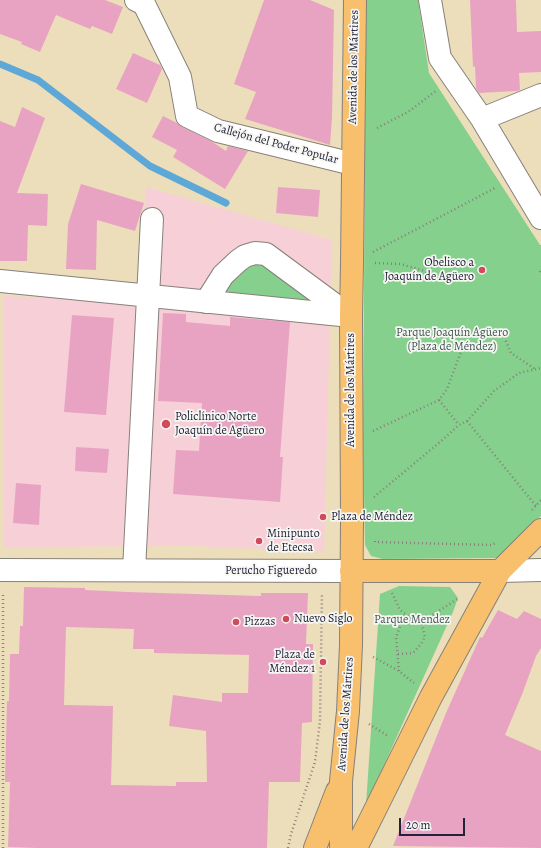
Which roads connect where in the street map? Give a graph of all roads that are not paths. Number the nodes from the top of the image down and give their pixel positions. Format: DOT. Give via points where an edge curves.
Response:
graph roads {
  1 [pos="136,0"];
  2 [pos="355,0"];
  3 [pos="430,0"];
  4 [pos="541,95"];
  5 [pos="482,119"];
  6 [pos="353,164"];
  7 [pos="541,218"];
  8 [pos="152,219"];
  9 [pos="0,281"];
  10 [pos="148,296"];
  11 [pos="206,302"];
  12 [pos="351,316"];
  13 [pos="541,530"];
  14 [pos="1,570"];
  15 [pos="134,570"];
  16 [pos="541,570"];
  17 [pos="351,571"];
  18 [pos="500,571"];
  19 [pos="341,781"];
  20 [pos="315,848"];
  21 [pos="341,848"];
  22 [pos="356,848"];
  1 -- 6 [label="street, Callejón del Poder Popular" via="144,4 180,77 187,116 218,131"];
  2 -- 6 [label="main road, Avenida de los Mártires"];
  3 -- 5 [label="street" via="440,58"];
  4 -- 5 [label="street"];
  5 -- 7 [label="street"];
  6 -- 12 [label="main road, Avenida de los Mártires"];
  8 -- 10 [label="street"];
  9 -- 10 [label="street"];
  10 -- 11 [label="street"];
  10 -- 15 [label="street"];
  11 -- 12 [label="street"];
  11 -- 12 [label="street" via="223,275 238,261 255,253 266,254"];
  12 -- 17 [label="main road, Avenida de los Mártires"];
  13 -- 18 [label="main road"];
  14 -- 15 [label="street, Perucho Figueredo"];
  15 -- 17 [label="street, Perucho Figueredo"];
  16 -- 18 [label="street, Perucho Figueredo"];
  17 -- 18 [label="main road, Perucho Figueredo"];
  17 -- 19 [label="main road, Avenida de los Mártires" via="348,711"];
  18 -- 22 [label="main road" via="431,697"];
  19 -- 20 [label="main road, Avenida de los Mártires"];
  19 -- 21 [label="main road, Avenida de los Mártires"];
}
